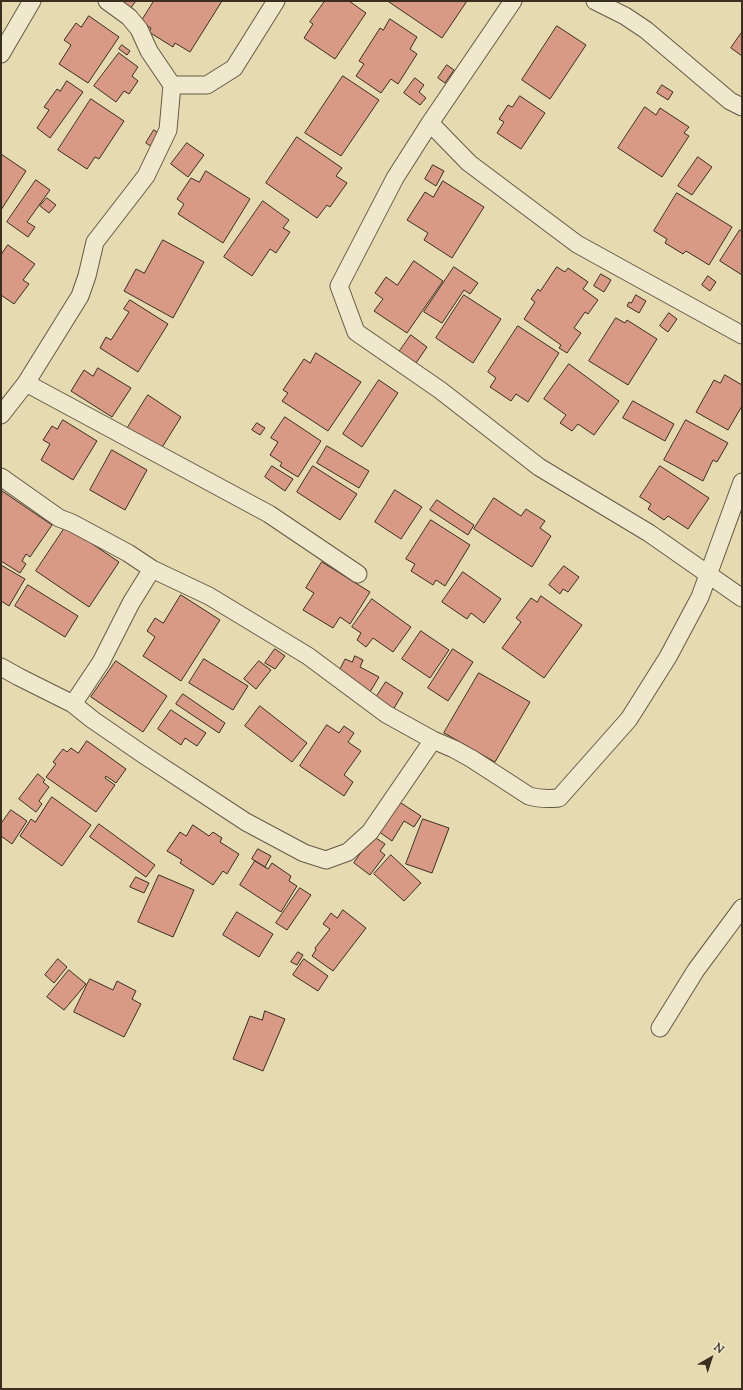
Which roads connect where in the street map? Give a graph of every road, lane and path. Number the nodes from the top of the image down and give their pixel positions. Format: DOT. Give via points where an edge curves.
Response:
graph roads {
  1 [pos="32,1"];
  2 [pos="107,1"];
  3 [pos="276,1"];
  4 [pos="513,1"];
  5 [pos="596,1"];
  6 [pos="6,36"];
  7 [pos="1,54"];
  8 [pos="172,85"];
  9 [pos="742,106"];
  10 [pos="430,123"];
  11 [pos="742,335"];
  12 [pos="26,383"];
  13 [pos="1,415"];
  14 [pos="1,477"];
  15 [pos="742,482"];
  16 [pos="152,569"];
  17 [pos="358,574"];
  18 [pos="708,574"];
  19 [pos="742,598"];
  20 [pos="1,667"];
  21 [pos="74,704"];
  22 [pos="433,740"];
  23 [pos="742,908"];
  24 [pos="660,1028"];
  1 -- 6 [label="street"];
  2 -- 8 [label="street" via="129,17 139,29"];
  3 -- 8 [label="street" via="234,68 207,85"];
  4 -- 10 [label="street"];
  5 -- 9 [label="street" via="646,30 730,101"];
  6 -- 7 [label="street"];
  8 -- 12 [label="street" via="168,130 150,170 95,242 80,296"];
  10 -- 11 [label="street" via="469,162 577,244"];
  10 -- 18 [label="street" via="395,178 339,286 356,332 440,390 539,467 649,534"];
  12 -- 13 [label="street"];
  12 -- 17 [label="street" via="269,514"];
  14 -- 16 [label="street" via="59,518 122,550"];
  15 -- 18 [label="street"];
  16 -- 21 [label="street" via="131,603 101,662"];
  16 -- 22 [label="street" via="209,596 301,652 386,714"];
  18 -- 19 [label="street"];
  18 -- 22 [label="street" via="700,597 668,657 629,719 559,798 538,799 529,796 472,759"];
  20 -- 21 [label="street"];
  21 -- 22 [label="street" via="93,720 246,822 304,853 326,860 348,852 370,832"];
  23 -- 24 [label="street" via="696,970"];
}
